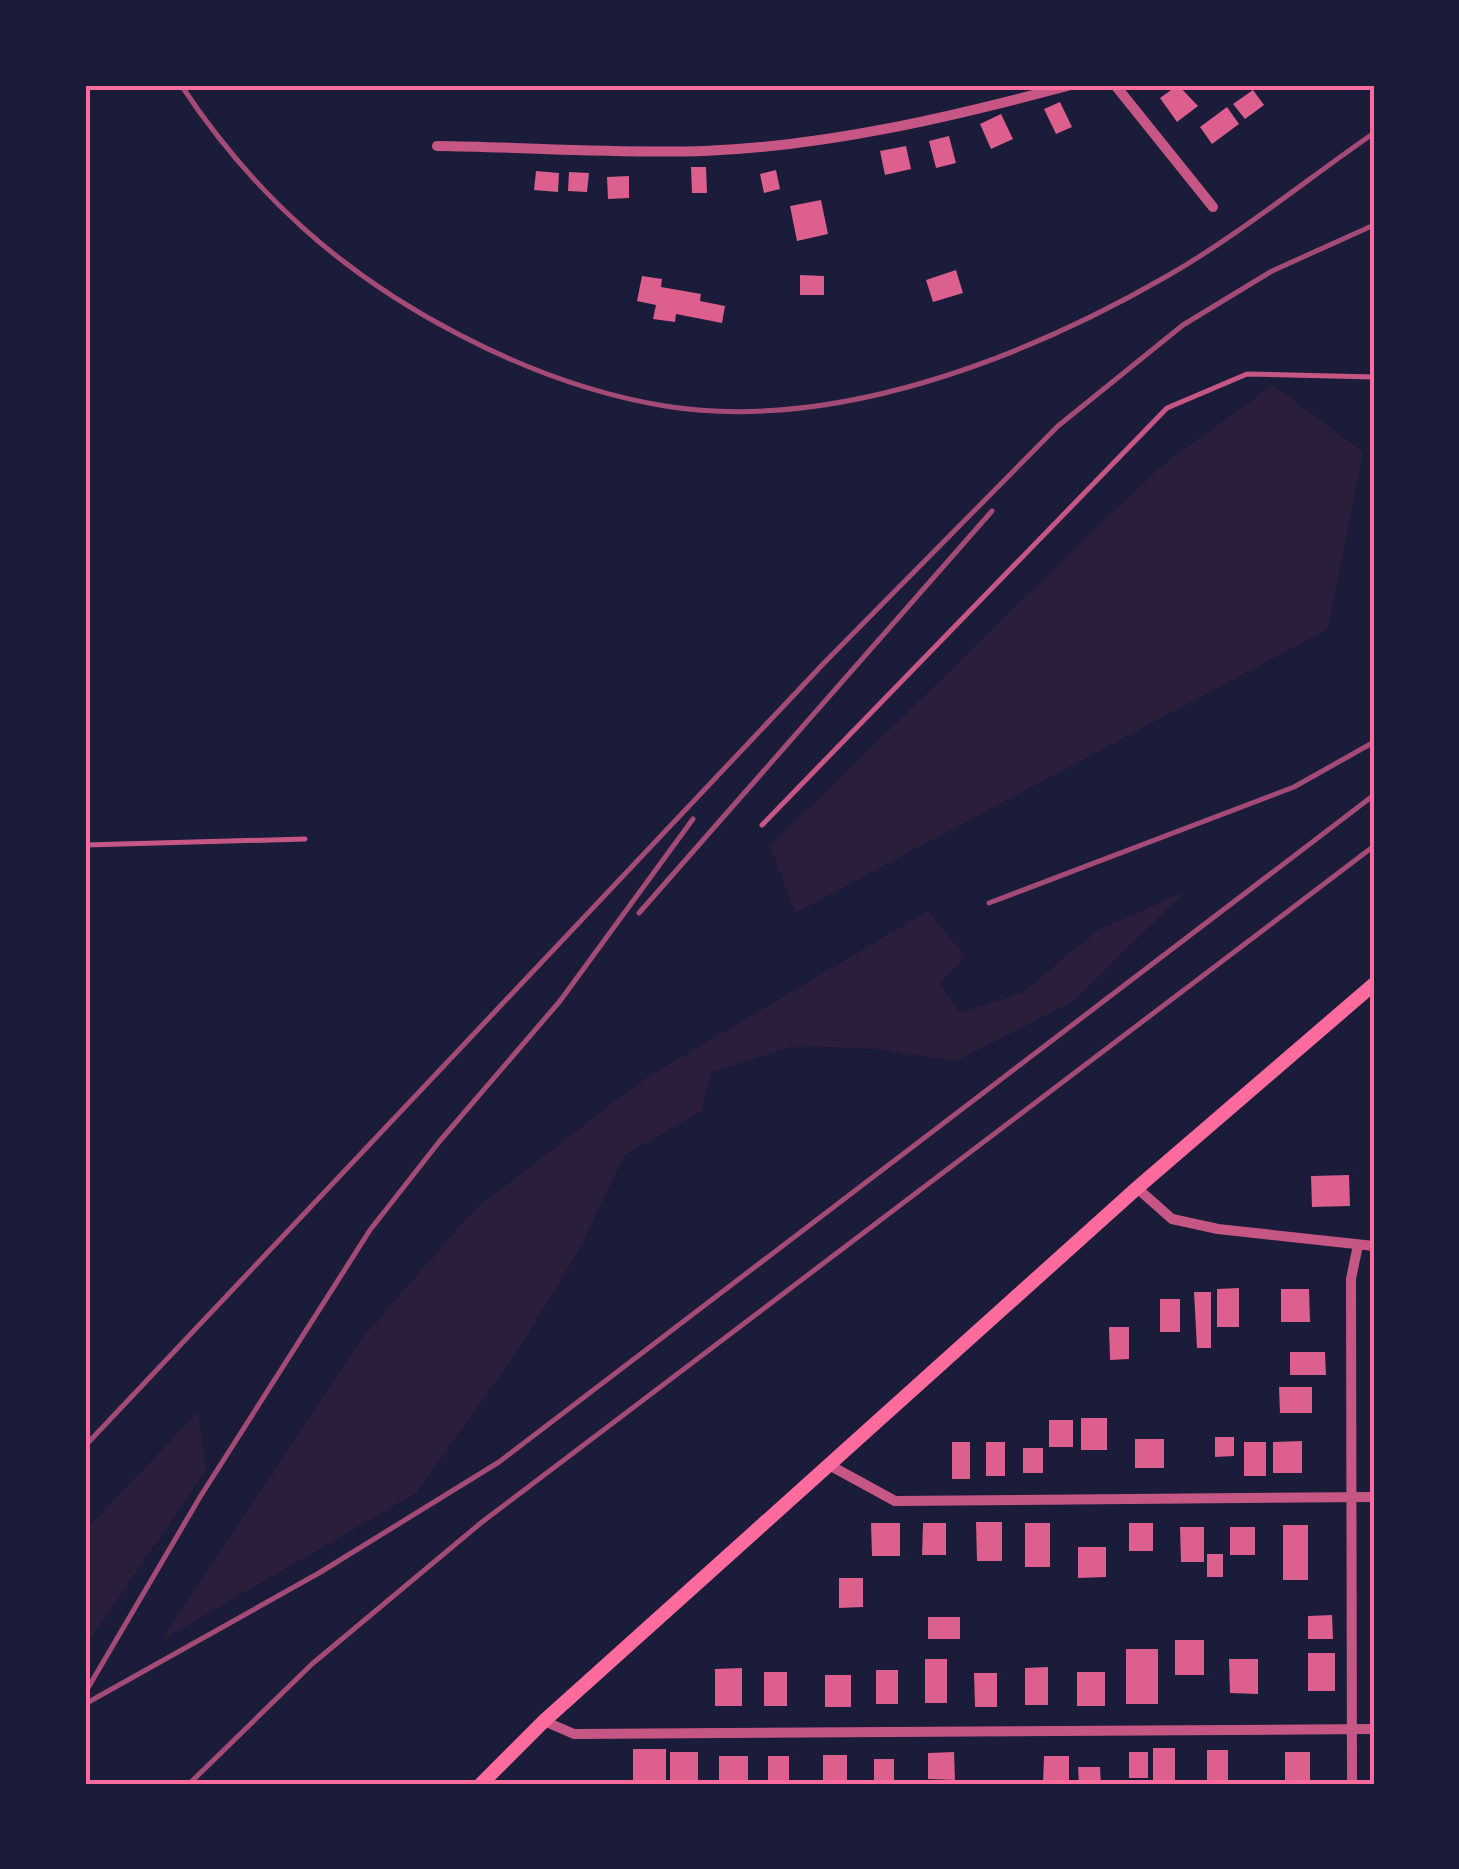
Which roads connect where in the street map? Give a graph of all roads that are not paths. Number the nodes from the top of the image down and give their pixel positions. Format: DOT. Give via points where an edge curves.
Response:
graph roads {
  1 [pos="1071,85"];
  2 [pos="1115,85"];
  3 [pos="437,146"];
  4 [pos="1214,207"];
  5 [pos="1374,378"];
  6 [pos="762,825"];
  7 [pos="305,839"];
  8 [pos="85,845"];
  9 [pos="1374,984"];
  10 [pos="1137,1188"];
  11 [pos="1358,1245"];
  12 [pos="1374,1246"];
  13 [pos="831,1466"];
  14 [pos="1374,1497"];
  15 [pos="1352,1498"];
  16 [pos="544,1721"];
  17 [pos="1352,1728"];
  18 [pos="1374,1728"];
  19 [pos="481,1784"];
  20 [pos="1352,1784"];
  1 -- 3 [label="street" via="856,135 780,145 701,151"];
  2 -- 4 [label="street"];
  5 -- 6 [label="lane" via="1246,374 1167,408"];
  7 -- 8 [label="lane"];
  9 -- 10 [label="main road"];
  10 -- 11 [label="street" via="1172,1220"];
  10 -- 13 [label="main road"];
  11 -- 12 [label="street"];
  11 -- 15 [label="street" via="1351,1278"];
  13 -- 15 [label="street" via="896,1501"];
  13 -- 16 [label="main road"];
  14 -- 15 [label="street"];
  15 -- 17 [label="street"];
  16 -- 17 [label="street" via="574,1734"];
  16 -- 19 [label="main road"];
  17 -- 18 [label="street"];
  17 -- 20 [label="street"];
}
